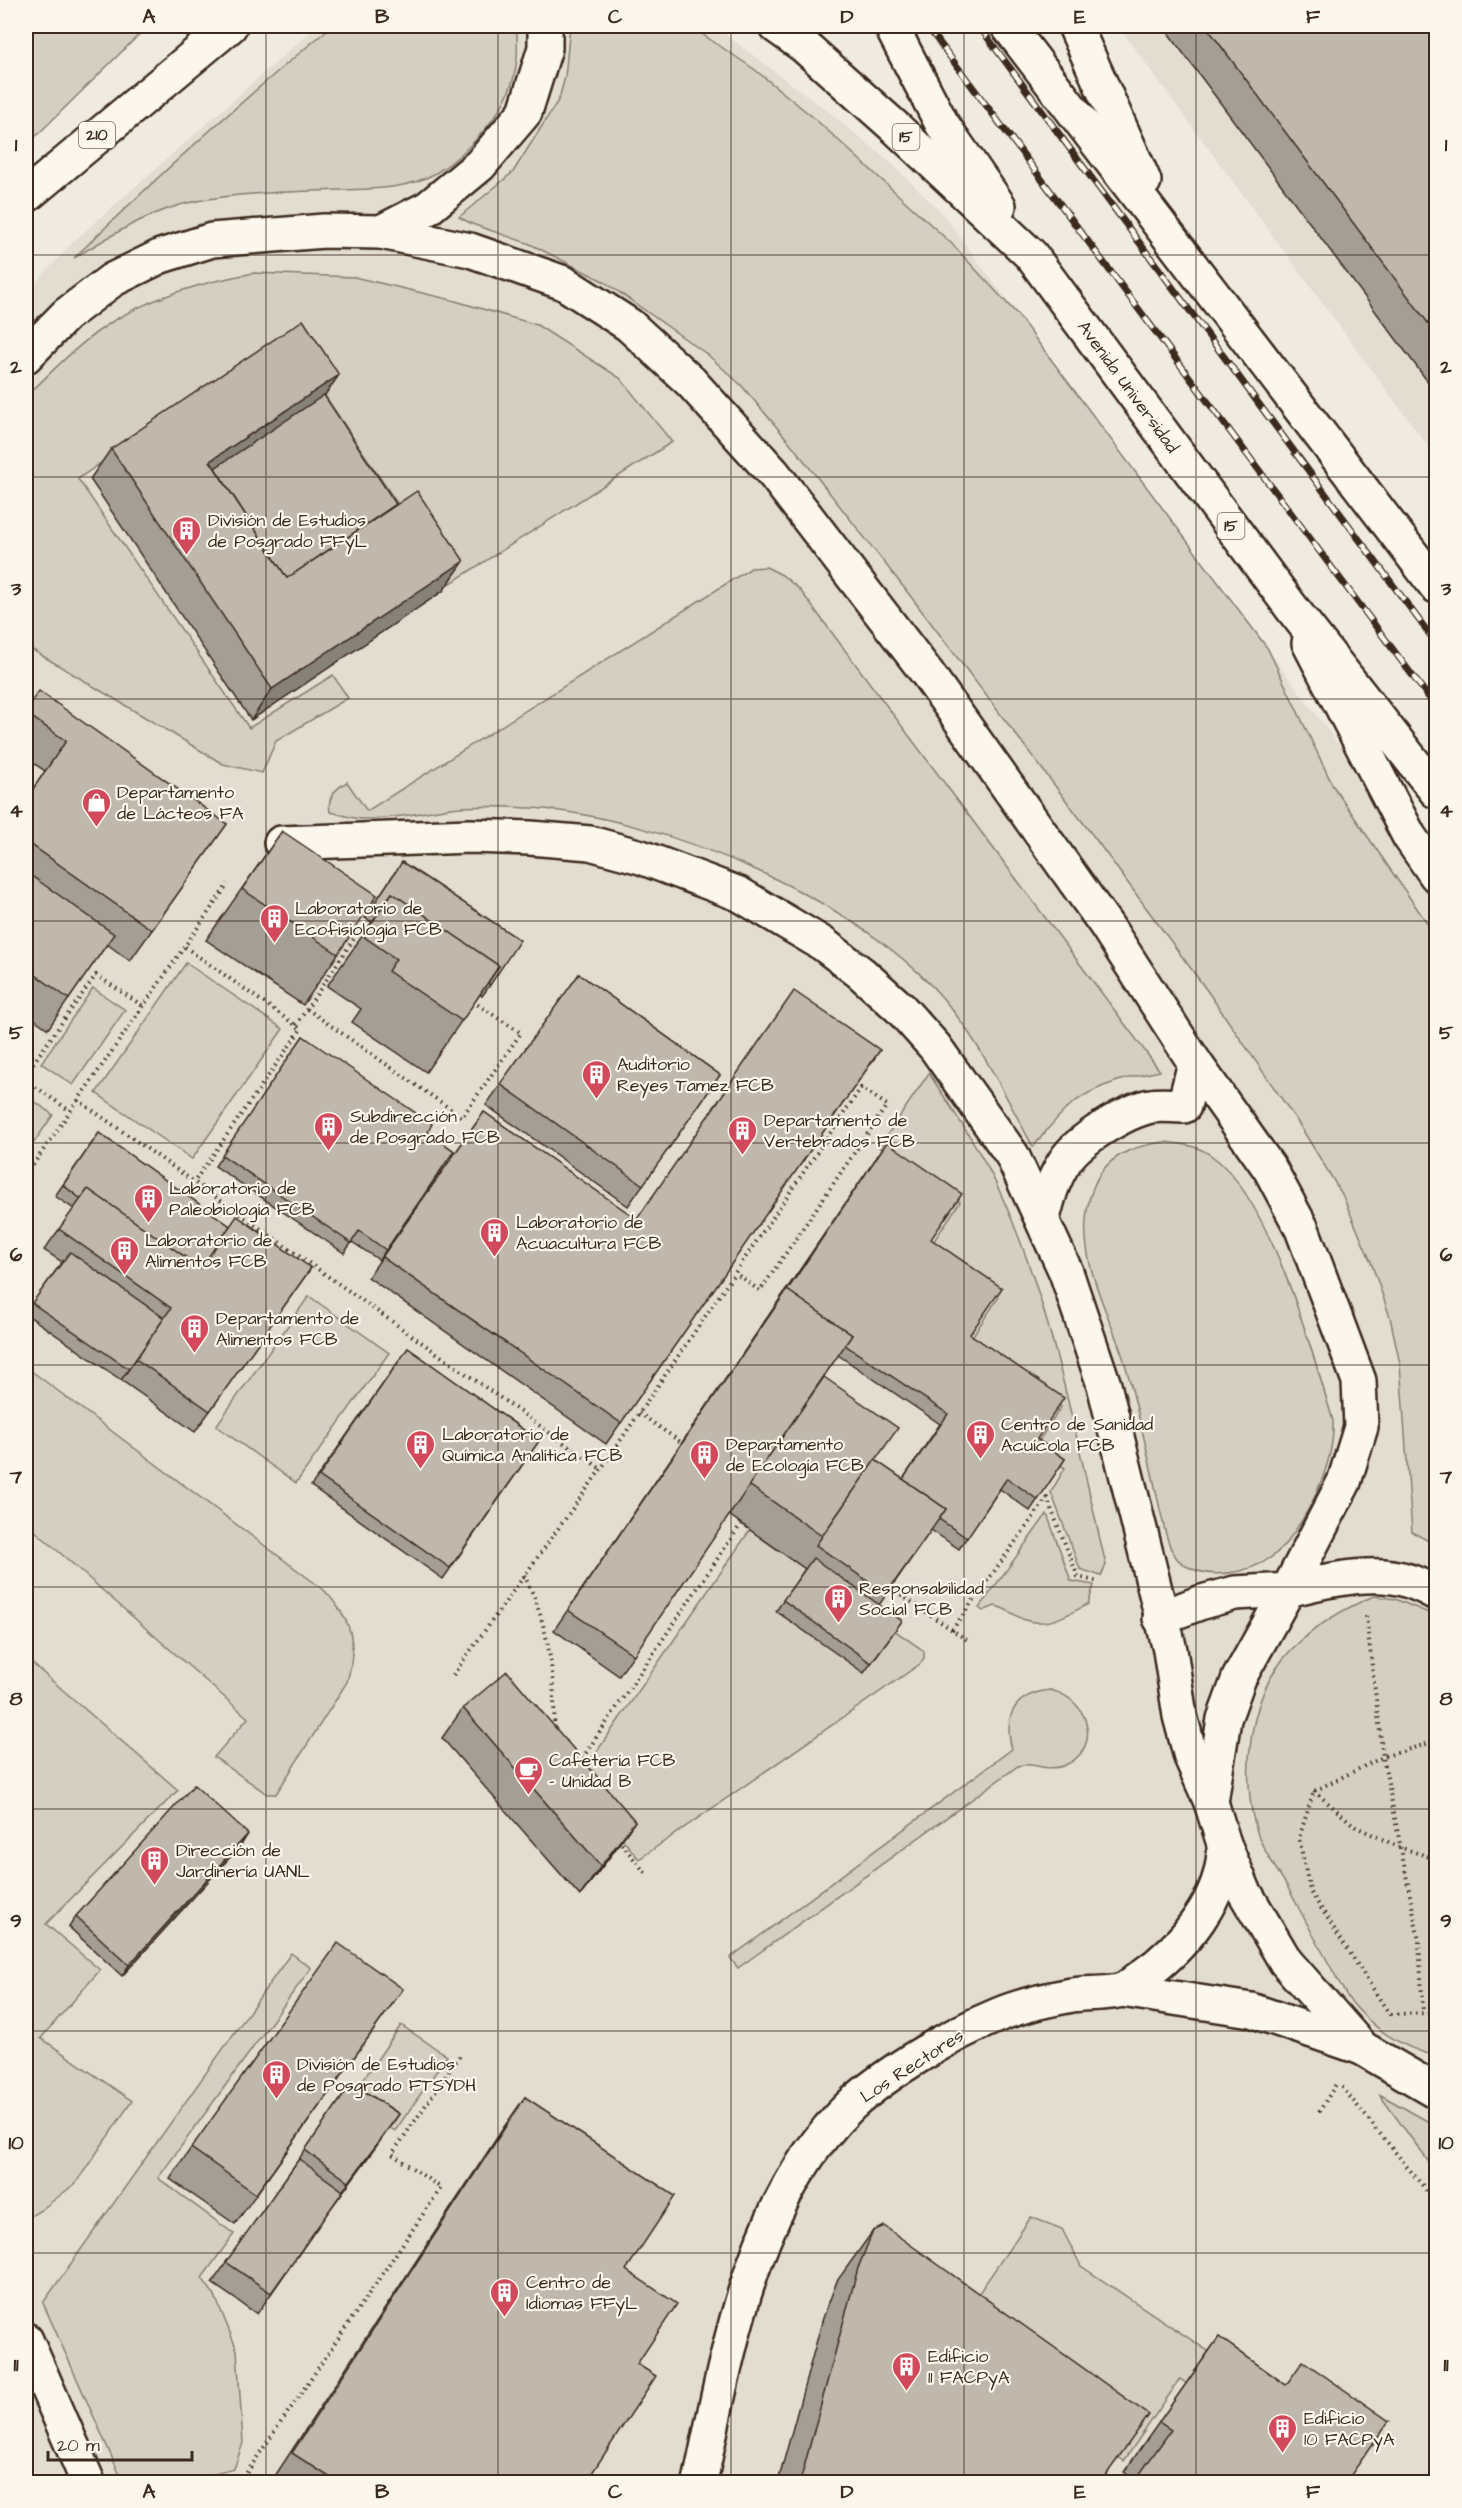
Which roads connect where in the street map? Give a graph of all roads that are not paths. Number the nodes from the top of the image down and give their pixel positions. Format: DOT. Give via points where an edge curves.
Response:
graph roads {
  1 [pos="203,26"];
  2 [pos="230,26"];
  3 [pos="546,26"];
  4 [pos="776,26"];
  5 [pos="891,26"];
  6 [pos="1008,26"];
  7 [pos="1075,26"];
  8 [pos="170,74"];
  9 [pos="26,196"];
  10 [pos="1166,230"];
  11 [pos="381,232"];
  12 [pos="1031,255"];
  13 [pos="26,356"];
  14 [pos="1437,586"];
  15 [pos="1291,607"];
  16 [pos="1437,791"];
  17 [pos="281,843"];
  18 [pos="1437,875"];
  19 [pos="1195,1063"];
  20 [pos="1043,1218"];
  21 [pos="1288,1590"];
  22 [pos="1437,1593"];
  23 [pos="1160,1618"];
  24 [pos="1210,1802"];
  25 [pos="1224,1844"];
  26 [pos="1122,1990"];
  27 [pos="1362,2049"];
  28 [pos="1402,2071"];
  29 [pos="1437,2080"];
  30 [pos="1437,2091"];
  31 [pos="26,2340"];
  32 [pos="88,2482"];
  33 [pos="700,2482"];
  1 -- 8 [label="main road"];
  2 -- 8 [label="main road, 210"];
  3 -- 11 [label="main road" via="546,48 525,112 480,165 428,208"];
  4 -- 12 [label="main road, Avenida Universidad / 15" via="896,128"];
  5 -- 12 [label="main road" via="942,123"];
  6 -- 10 [label="main road"];
  7 -- 10 [label="main road"];
  8 -- 9 [label="main road, 210"];
  10 -- 14 [label="main road"];
  11 -- 13 [label="main road, Los Rectores" via="324,231 212,240 161,256 112,280 66,315"];
  11 -- 19 [label="main road, Los Rectores" via="470,250 564,283 629,325 691,382 774,474 927,673 1106,925"];
  12 -- 15 [label="main road, Avenida Universidad / 15"];
  15 -- 16 [label="main road, Avenida Universidad / 15"];
  15 -- 18 [label="main road" via="1408,836"];
  17 -- 20 [label="main road, Los Rectores" via="470,836 590,843 739,894 823,944 900,1008 935,1047 1012,1155"];
  19 -- 20 [label="main road" via="1184,1106 1150,1106 1122,1118 1092,1135 1066,1159 1052,1185"];
  19 -- 21 [label="main road, Los Rectores" via="1270,1169 1302,1229 1359,1381 1362,1427 1347,1473"];
  20 -- 23 [label="main road, Los Rectores" via="1066,1272 1104,1385"];
  21 -- 22 [label="main road" via="1361,1576 1392,1577"];
  21 -- 23 [label="main road" via="1235,1593"];
  21 -- 24 [label="main road, Los Rectores" via="1239,1678 1224,1719"];
  23 -- 24 [label="main road, Los Rectores" via="1191,1757"];
  24 -- 25 [label="main road, Los Rectores"];
  25 -- 26 [label="main road, Los Rectores" via="1225,1862 1197,1921 1174,1950"];
  25 -- 27 [label="main road, Los Rectores" via="1244,1891 1286,1962"];
  26 -- 27 [label="main road" via="1251,2010"];
  26 -- 33 [label="main road, Los Rectores" via="1072,1995 1000,2014 881,2083 852,2105 827,2133 781,2201 758,2256 738,2316"];
  27 -- 28 [label="main road"];
  28 -- 29 [label="main road"];
  28 -- 30 [label="main road"];
  31 -- 32 [label="main road"];
}
